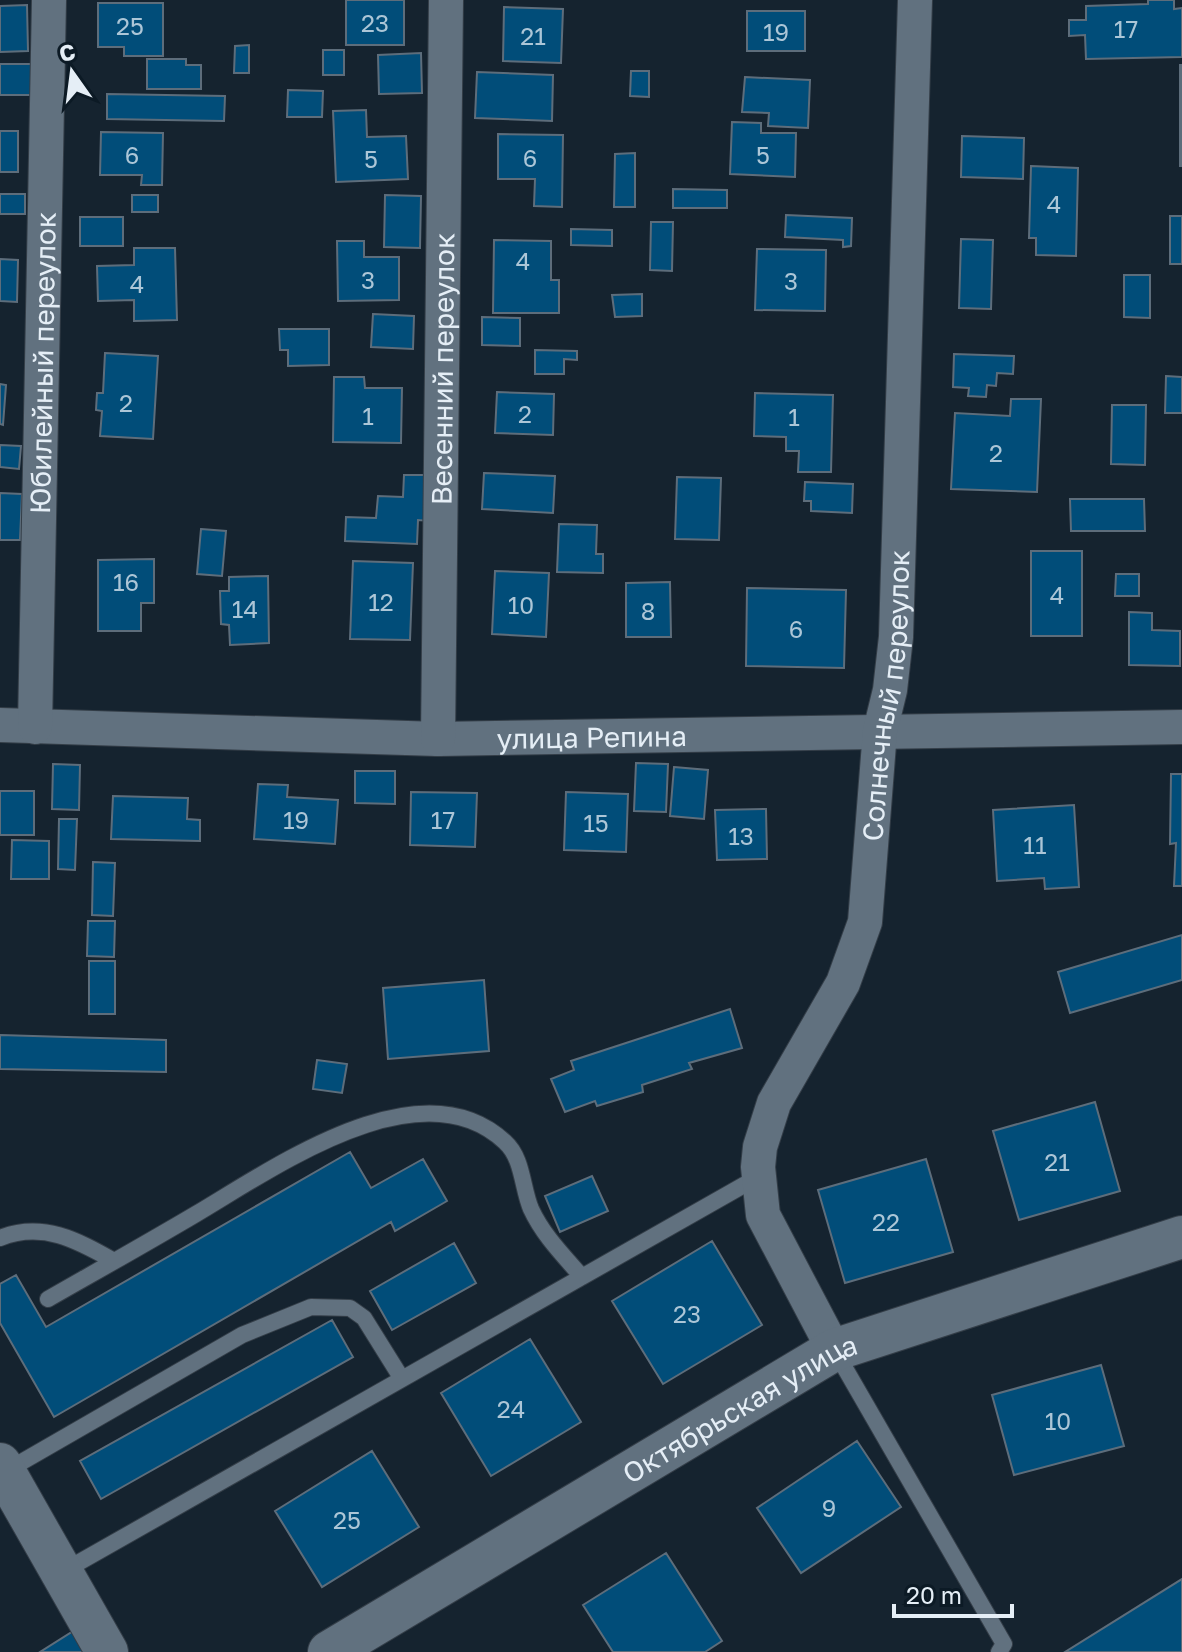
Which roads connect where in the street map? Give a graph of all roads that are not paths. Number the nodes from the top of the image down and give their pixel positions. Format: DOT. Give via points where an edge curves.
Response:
graph roads {
  1 [pos="49,0"];
  2 [pos="446,0"];
  3 [pos="915,0"];
  4 [pos="0,725"];
  5 [pos="35,727"];
  6 [pos="1182,727"];
  7 [pos="880,731"];
  8 [pos="438,739"];
  9 [pos="758,1177"];
  10 [pos="1182,1237"];
  11 [pos="0,1238"];
  12 [pos="114,1261"];
  13 [pos="582,1277"];
  14 [pos="48,1299"];
  15 [pos="834,1350"];
  16 [pos="402,1379"];
  17 [pos="2,1468"];
  18 [pos="61,1573"];
  19 [pos="107,1652"];
  20 [pos="329,1652"];
  21 [pos="999,1652"];
  1 -- 5 [label="street, Юбилейный переулок"];
  2 -- 8 [label="street, Весенний переулок"];
  3 -- 7 [label="street, Солнечный переулок" via="896,637"];
  4 -- 5 [label="street, улица Репина"];
  5 -- 8 [label="street, улица Репина"];
  6 -- 7 [label="street, улица Репина"];
  7 -- 8 [label="street, улица Репина"];
  7 -- 9 [label="street, Солнечный переулок" via="865,922 843,983 774,1103 760,1147"];
  9 -- 13 [label="lane"];
  9 -- 15 [label="street, Солнечный переулок" via="763,1215"];
  10 -- 15 [label="street, Октябрьская улица"];
  11 -- 12 [label="lane" via="30,1229 47,1231 66,1235"];
  12 -- 13 [label="lane" via="309,1148 372,1124 441,1113 471,1118 507,1143 547,1238"];
  12 -- 14 [label="lane"];
  13 -- 16 [label="lane"];
  15 -- 20 [label="street, Октябрьская улица"];
  15 -- 21 [label="lane" via="1004,1644"];
  16 -- 17 [label="lane" via="357,1313 331,1304 311,1307 242,1335"];
  16 -- 18 [label="lane"];
  17 -- 18 [label="street"];
  18 -- 19 [label="street"];
}
